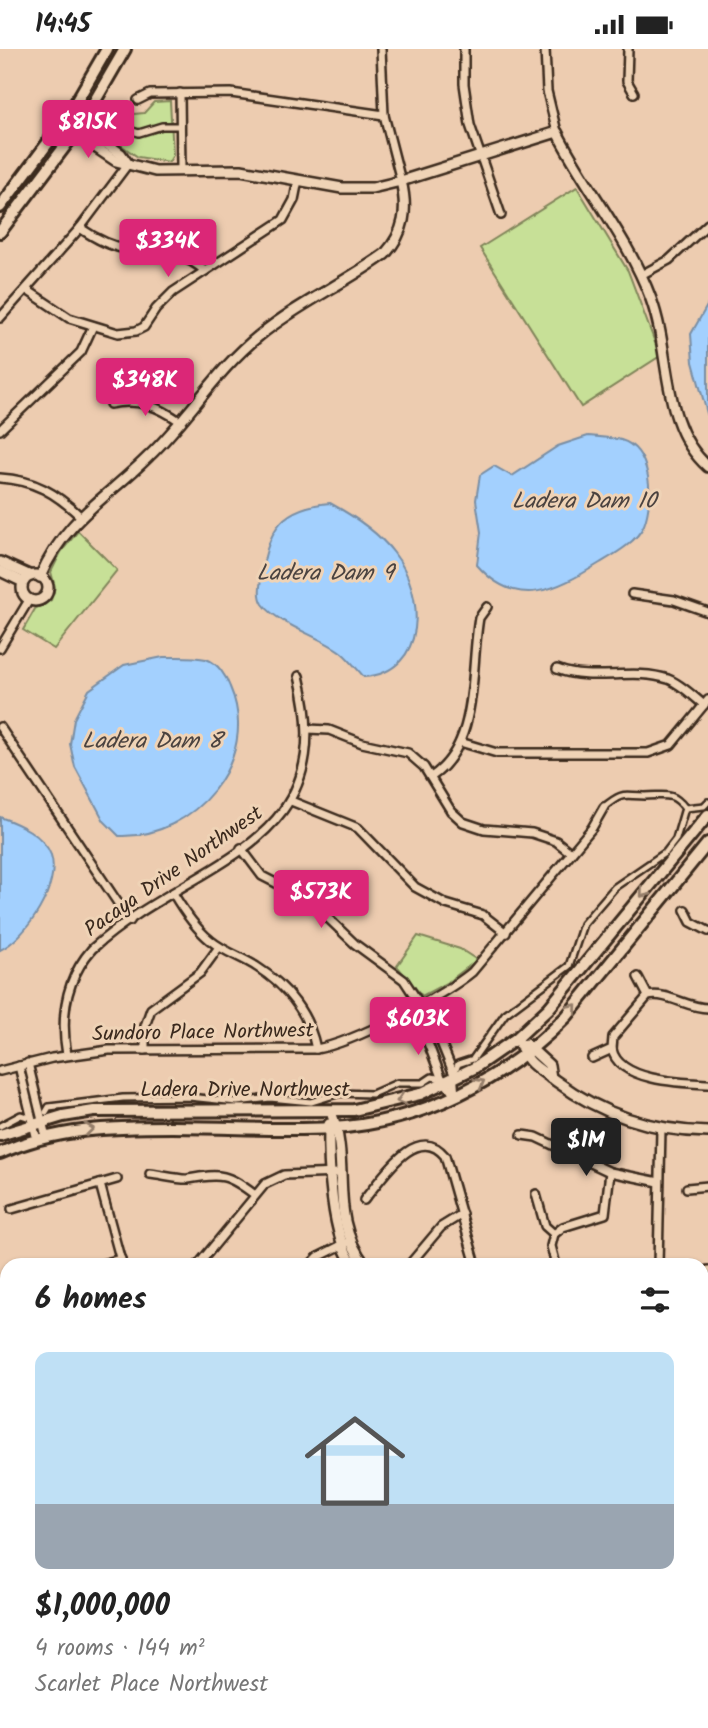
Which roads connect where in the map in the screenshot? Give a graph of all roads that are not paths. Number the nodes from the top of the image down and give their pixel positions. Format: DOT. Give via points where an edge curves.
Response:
graph roads {
  1 [pos="107,49"];
  2 [pos="125,49"];
  3 [pos="381,49"];
  4 [pos="464,49"];
  5 [pos="545,49"];
  6 [pos="628,49"];
  7 [pos="180,93"];
  8 [pos="635,93"];
  9 [pos="138,100"];
  10 [pos="384,115"];
  11 [pos="65,121"];
  12 [pos="181,126"];
  13 [pos="78,130"];
  14 [pos="557,132"];
  15 [pos="102,133"];
  16 [pos="479,156"];
  17 [pos="128,163"];
  18 [pos="181,170"];
  19 [pos="298,180"];
  20 [pos="401,181"];
  21 [pos="0,207"];
  22 [pos="501,215"];
  23 [pos="708,224"];
  24 [pos="79,228"];
  25 [pos="0,232"];
  26 [pos="205,271"];
  27 [pos="641,275"];
  28 [pos="27,291"];
  29 [pos="0,318"];
  30 [pos="93,326"];
  31 [pos="110,404"];
  32 [pos="181,422"];
  33 [pos="0,430"];
  34 [pos="708,467"];
  35 [pos="0,478"];
  36 [pos="80,516"];
  37 [pos="0,562"];
  38 [pos="0,571"];
  39 [pos="36,576"];
  40 [pos="23,582"];
  41 [pos="632,594"];
  42 [pos="29,600"];
  43 [pos="487,607"];
  44 [pos="708,612"];
  45 [pos="0,648"];
  46 [pos="557,669"];
  47 [pos="299,677"];
  48 [pos="706,702"];
  49 [pos="0,727"];
  50 [pos="308,729"];
  51 [pos="460,741"];
  52 [pos="431,777"];
  53 [pos="291,801"];
  54 [pos="708,802"];
  55 [pos="604,807"];
  56 [pos="685,808"];
  57 [pos="708,815"];
  58 [pos="708,842"];
  59 [pos="241,848"];
  60 [pos="571,853"];
  61 [pos="173,893"];
  62 [pos="685,910"];
  63 [pos="130,921"];
  64 [pos="708,931"];
  65 [pos="506,933"];
  66 [pos="219,947"];
  67 [pos="638,977"];
  68 [pos="648,996"];
  69 [pos="420,1006"];
  70 [pos="708,1009"];
  71 [pos="517,1038"];
  72 [pos="316,1049"];
  73 [pos="612,1049"];
  74 [pos="145,1050"];
  75 [pos="529,1052"];
  76 [pos="67,1055"];
  77 [pos="592,1058"];
  78 [pos="28,1063"];
  79 [pos="19,1066"];
  80 [pos="0,1071"];
  81 [pos="448,1077"];
  82 [pos="708,1084"];
  83 [pos="455,1096"];
  84 [pos="331,1112"];
  85 [pos="37,1119"];
  86 [pos="0,1126"];
  87 [pos="333,1128"];
  88 [pos="661,1129"];
  89 [pos="708,1132"];
  90 [pos="0,1135"];
  91 [pos="522,1135"];
  92 [pos="42,1138"];
  93 [pos="0,1153"];
  94 [pos="610,1172"];
  95 [pos="336,1173"];
  96 [pos="150,1174"];
  97 [pos="117,1179"];
  98 [pos="659,1182"];
  99 [pos="100,1184"];
  100 [pos="708,1185"];
  101 [pos="687,1188"];
  102 [pos="536,1193"];
  103 [pos="255,1195"];
  104 [pos="364,1201"];
  105 [pos="12,1209"];
  106 [pos="462,1214"];
  107 [pos="554,1234"];
  108 [pos="344,1243"];
  109 [pos="120,1258"];
  110 [pos="204,1258"];
  111 [pos="321,1258"];
  112 [pos="351,1258"];
  113 [pos="358,1258"];
  114 [pos="415,1258"];
  115 [pos="474,1258"];
  116 [pos="554,1258"];
  117 [pos="658,1258"];
  1 -- 11 [label="main road"];
  2 -- 13 [label="main road"];
  3 -- 10 [label="street"];
  4 -- 16 [label="street" via="466,104"];
  5 -- 14 [label="street" via="547,91"];
  6 -- 8 [label="street" via="627,81"];
  7 -- 9 [label="street" via="150,94"];
  7 -- 10 [label="street" via="255,95"];
  7 -- 12 [label="street"];
  10 -- 20 [label="street"];
  11 -- 13 [label="street"];
  11 -- 21 [label="main road"];
  12 -- 15 [label="street" via="139,133 112,125"];
  12 -- 18 [label="street"];
  13 -- 17 [label="street" via="116,161"];
  13 -- 25 [label="main road"];
  14 -- 16 [label="street"];
  14 -- 27 [label="street"];
  16 -- 20 [label="street"];
  16 -- 22 [label="street"];
  17 -- 18 [label="street" via="155,171"];
  17 -- 24 [label="street"];
  18 -- 19 [label="street" via="240,170"];
  19 -- 20 [label="street" via="352,188"];
  19 -- 26 [label="street" via="283,220"];
  20 -- 32 [label="street" via="404,220 395,244 261,334 228,364"];
  23 -- 27 [label="street" via="669,260"];
  24 -- 26 [label="street" via="97,240 128,250 188,257"];
  24 -- 28 [label="street"];
  26 -- 30 [label="street" via="173,292 136,331 118,333"];
  27 -- 34 [label="street" via="663,338 676,418 689,447"];
  28 -- 29 [label="street"];
  28 -- 30 [label="street" via="69,318"];
  30 -- 33 [label="street" via="81,352"];
  31 -- 32 [label="street" via="150,405"];
  32 -- 36 [label="street" via="149,457"];
  35 -- 36 [label="street" via="35,483"];
  36 -- 39 [label="street"];
  37 -- 39 [label="street"];
  38 -- 40 [label="street"];
  39 -- 40 [label="street"];
  39 -- 42 [label="street" via="47,585 46,594 40,600"];
  40 -- 42 [label="street" via="23,594"];
  41 -- 44 [label="street" via="674,600"];
  42 -- 45 [label="street"];
  43 -- 51 [label="street" via="480,618"];
  46 -- 48 [label="street" via="571,674 659,677"];
  47 -- 50 [label="street, Pacaya Drive Northwest"];
  48 -- 51 [label="street" via="678,737 662,750 648,753 497,753"];
  49 -- 63 [label="street"];
  50 -- 52 [label="street" via="401,749"];
  50 -- 53 [label="street, Pacaya Drive Northwest" via="304,768"];
  51 -- 52 [label="street" via="449,761"];
  52 -- 60 [label="street" via="463,822 484,829 532,833 556,841"];
  53 -- 59 [label="street, Pacaya Drive Northwest" via="273,826"];
  53 -- 65 [label="street" via="358,828 415,887 446,904 483,915"];
  54 -- 56 [label="street"];
  55 -- 56 [label="street" via="619,795 659,793 678,798"];
  55 -- 60 [label="street, Sundoro Place Northwest"];
  56 -- 81 [label="street" via="676,839 666,852 615,887 583,924 569,966 505,1014 472,1059 458,1064"];
  57 -- 71 [label="main road, Ladera Drive Northwest, one-way" via="549,1009"];
  75 -- 58 [label="main road, Ladera Drive Northwest, one-way" via="567,1016"];
  59 -- 61 [label="street, Pacaya Drive Northwest"];
  59 -- 69 [label="street" via="262,876 309,900 355,944 398,974"];
  60 -- 65 [label="street, Sundoro Place Northwest"];
  61 -- 63 [label="street, Pacaya Drive Northwest"];
  61 -- 66 [label="street" via="190,919"];
  62 -- 64 [label="street" via="691,922"];
  63 -- 76 [label="street, Pacaya Drive Northwest" via="92,949 76,973 63,1011"];
  65 -- 69 [label="street, Sundoro Place Northwest" via="466,977"];
  66 -- 72 [label="street" via="259,968 295,1002 308,1020"];
  66 -- 74 [label="street" via="200,973 151,1009"];
  67 -- 68 [label="street"];
  68 -- 70 [label="street" via="667,996"];
  68 -- 73 [label="street" via="613,1037"];
  69 -- 72 [label="street, Sundoro Place Northwest" via="352,1039"];
  69 -- 81 [label="street" via="429,1013"];
  69 -- 81 [label="street" via="418,1017"];
  71 -- 75 [label="street"];
  71 -- 81 [label="main road, Ladera Drive Northwest" via="474,1068"];
  72 -- 74 [label="street, Sundoro Place Northwest"];
  73 -- 77 [label="street"];
  73 -- 82 [label="street" via="621,1065 652,1078"];
  74 -- 76 [label="street, Sundoro Place Northwest"];
  83 -- 75 [label="main road, Ladera Drive Northwest, one-way"];
  75 -- 88 [label="street" via="538,1072 600,1109"];
  76 -- 78 [label="street, Sundoro Place Northwest"];
  78 -- 79 [label="street, Sundoro Place Northwest"];
  78 -- 85 [label="street"];
  79 -- 80 [label="street, Sundoro Place Northwest"];
  79 -- 85 [label="street"];
  81 -- 83 [label="street"];
  81 -- 84 [label="main road, Ladera Drive Northwest, one-way" via="420,1094 380,1106"];
  81 -- 85 [label="street" via="397,1083 369,1094 340,1093 310,1102 122,1097 49,1107"];
  83 -- 87 [label="main road, Ladera Drive Northwest" via="410,1114"];
  84 -- 85 [label="main road, Ladera Drive Northwest" via="118,1110"];
  84 -- 87 [label="street"];
  85 -- 86 [label="street" via="22,1115"];
  85 -- 90 [label="main road, Ladera Drive Northwest"];
  85 -- 92 [label="street"];
  92 -- 87 [label="main road, Ladera Drive Northwest, one-way" via="98,1128"];
  87 -- 95 [label="street"];
  88 -- 89 [label="street"];
  88 -- 98 [label="street"];
  91 -- 94 [label="street" via="536,1137"];
  92 -- 93 [label="main road, Ladera Drive Northwest"];
  94 -- 98 [label="street"];
  94 -- 107 [label="street" via="605,1214"];
  95 -- 103 [label="street" via="284,1175"];
  95 -- 108 [label="street" via="336,1229"];
  96 -- 103 [label="street" via="186,1180 225,1175"];
  97 -- 99 [label="street"];
  98 -- 117 [label="street"];
  99 -- 105 [label="street"];
  99 -- 109 [label="street"];
  100 -- 101 [label="street"];
  102 -- 107 [label="street" via="545,1226"];
  103 -- 110 [label="street"];
  104 -- 106 [label="street" via="403,1154 426,1145 445,1156"];
  106 -- 114 [label="street" via="441,1227"];
  106 -- 115 [label="street"];
  107 -- 116 [label="street"];
  108 -- 111 [label="street"];
  108 -- 112 [label="street"];
  108 -- 113 [label="street"];
}
